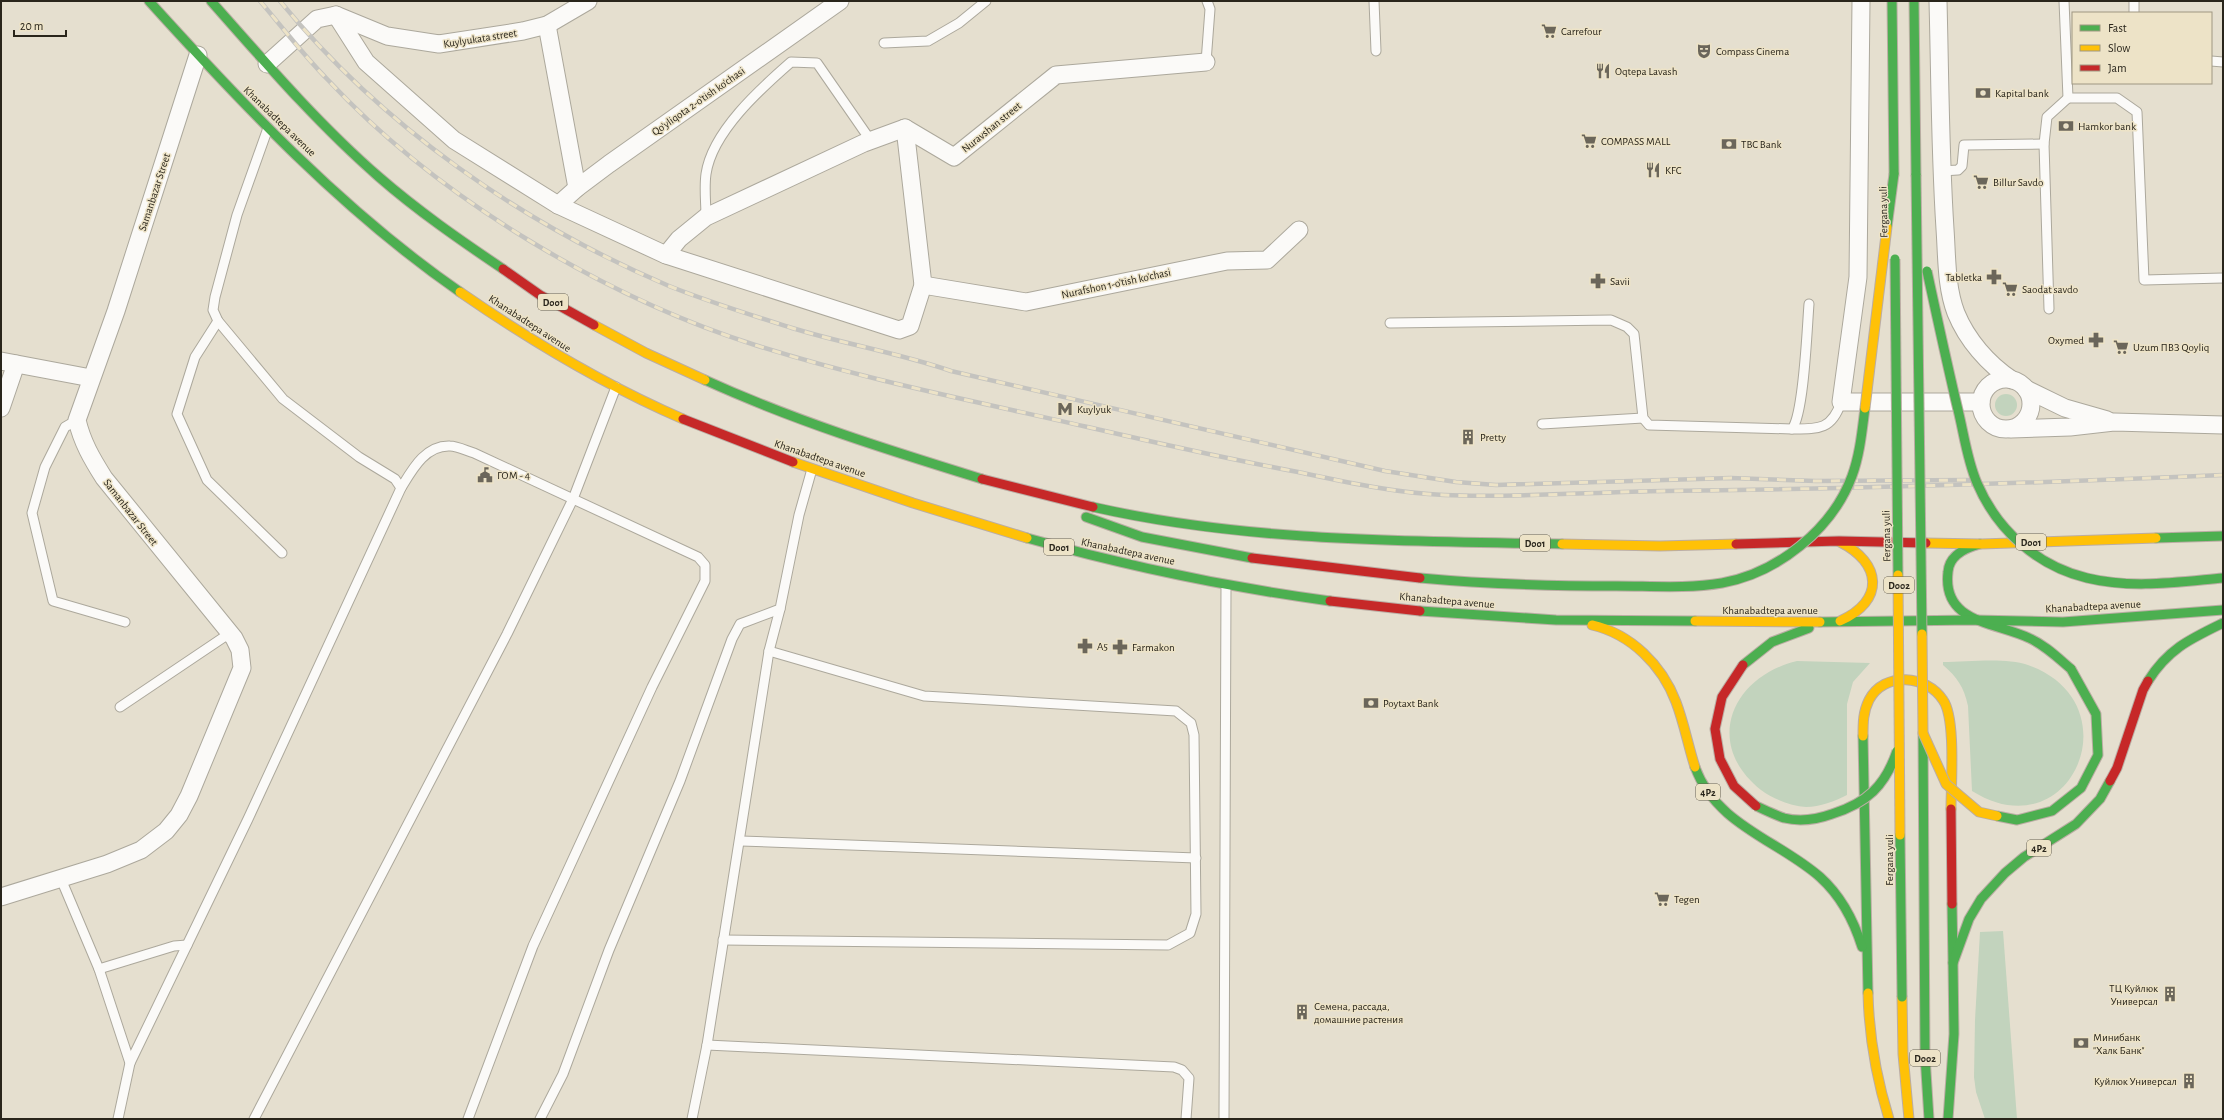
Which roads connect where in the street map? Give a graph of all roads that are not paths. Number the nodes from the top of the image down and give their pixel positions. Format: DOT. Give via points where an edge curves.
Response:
graph roads {
  1 [pos="149,1"];
  2 [pos="211,1"];
  3 [pos="588,1"];
  4 [pos="840,1"];
  5 [pos="986,1"];
  6 [pos="1207,1"];
  7 [pos="1374,1"];
  8 [pos="1860,1"];
  9 [pos="1892,1"];
  10 [pos="1914,1"];
  11 [pos="1938,1"];
  12 [pos="2064,1"];
  13 [pos="2134,1"];
  14 [pos="571,6"];
  15 [pos="2134,12"];
  16 [pos="336,15"];
  17 [pos="547,25"];
  18 [pos="884,43"];
  19 [pos="1376,52"];
  20 [pos="198,55"];
  21 [pos="2212,61"];
  22 [pos="1206,62"];
  23 [pos="2223,62"];
  24 [pos="267,64"];
  25 [pos="2068,98"];
  26 [pos="268,127"];
  27 [pos="906,128"];
  28 [pos="871,141"];
  29 [pos="2044,144"];
  30 [pos="1942,171"];
  31 [pos="1894,174"];
  32 [pos="1916,174"];
  33 [pos="577,188"];
  34 [pos="558,205"];
  35 [pos="706,217"];
  36 [pos="1299,230"];
  37 [pos="1895,237"];
  38 [pos="1895,253"];
  39 [pos="666,256"];
  40 [pos="1948,272"];
  41 [pos="1858,277"];
  42 [pos="2223,278"];
  43 [pos="923,285"];
  44 [pos="1810,304"];
  45 [pos="2049,309"];
  46 [pos="218,321"];
  47 [pos="1390,323"];
  48 [pos="8,363"];
  49 [pos="91,378"];
  50 [pos="2012,380"];
  51 [pos="616,387"];
  52 [pos="2026,389"];
  53 [pos="1841,402"];
  54 [pos="1981,402"];
  55 [pos="1,408"];
  56 [pos="1643,418"];
  57 [pos="77,420"];
  58 [pos="2114,422"];
  59 [pos="1542,424"];
  60 [pos="2223,425"];
  61 [pos="1792,428"];
  62 [pos="2011,429"];
  63 [pos="812,469"];
  64 [pos="975,478"];
  65 [pos="401,488"];
  66 [pos="573,498"];
  67 [pos="1063,509"];
  68 [pos="1078,514"];
  69 [pos="2223,536"];
  70 [pos="1839,541"];
  71 [pos="1981,544"];
  72 [pos="282,553"];
  73 [pos="2223,578"];
  74 [pos="1226,585"];
  75 [pos="780,609"];
  76 [pos="2223,610"];
  77 [pos="1555,620"];
  78 [pos="1980,620"];
  79 [pos="125,622"];
  80 [pos="1838,622"];
  81 [pos="2223,623"];
  82 [pos="230,633"];
  83 [pos="769,651"];
  84 [pos="120,707"];
  85 [pos="1923,733"];
  86 [pos="1900,734"];
  87 [pos="740,841"];
  88 [pos="1196,858"];
  89 [pos="61,879"];
  90 [pos="1,897"];
  91 [pos="723,940"];
  92 [pos="187,945"];
  93 [pos="1953,963"];
  94 [pos="99,969"];
  95 [pos="1868,975"];
  96 [pos="707,1045"];
  97 [pos="130,1063"];
  98 [pos="118,1119"];
  99 [pos="254,1119"];
  100 [pos="468,1119"];
  101 [pos="540,1119"];
  102 [pos="692,1119"];
  103 [pos="1186,1119"];
  104 [pos="1224,1119"];
  105 [pos="1889,1119"];
  106 [pos="1909,1119"];
  107 [pos="1929,1119"];
  108 [pos="1948,1119"];
  1 -- 20 [label="main road, Khanabadtepa avenue / D001"];
  2 -- 24 [label="main road, D001"];
  3 -- 14 [label="street, Kuylyukata street"];
  4 -- 33 [label="street, Qo'yliqota 2-o'tish ko'chasi"];
  5 -- 18 [label="lane" via="959,23 928,42"];
  6 -- 22 [label="lane" via="1210,8"];
  7 -- 19 [label="lane"];
  8 -- 41 [label="street"];
  9 -- 31 [label="main road, Fergana yuli"];
  10 -- 32 [label="main road"];
  11 -- 30 [label="street"];
  12 -- 25 [label="lane"];
  13 -- 15 [label="lane"];
  14 -- 17 [label="street, Kuylyukata street"];
  16 -- 17 [label="street, Kuylyukata street" via="387,36 439,44"];
  16 -- 24 [label="street" via="317,19"];
  16 -- 34 [label="street" via="366,62 454,140"];
  17 -- 33 [label="street"];
  20 -- 26 [label="main road, Khanabadtepa avenue / D001"];
  20 -- 49 [label="street, Samanbazar Street" via="116,311"];
  21 -- 23 [label="lane"];
  22 -- 27 [label="street, Nuravshan street" via="1056,75 954,157"];
  24 -- 64 [label="main road, D001" via="351,151 410,203 540,295 632,345 729,392 855,440"];
  25 -- 29 [label="lane" via="2047,117"];
  25 -- 42 [label="lane" via="2117,98 2137,112 2144,280"];
  26 -- 46 [label="lane" via="237,215 215,297 213,310"];
  26 -- 51 [label="main road, Khanabadtepa avenue / D001" via="346,199 429,268 521,333"];
  27 -- 28 [label="street"];
  27 -- 43 [label="street"];
  28 -- 35 [label="street"];
  28 -- 35 [label="lane" via="816,63 791,62 758,90 716,143 706,173"];
  29 -- 30 [label="lane" via="1964,145 1962,166 1958,170"];
  29 -- 45 [label="lane"];
  30 -- 40 [label="street"];
  31 -- 37 [label="main road, Fergana yuli, bridge"];
  31 -- 68 [label="main road, bridge" via="1862,433 1855,467 1842,497 1822,524 1796,548 1748,577 1730,582 1693,585 1604,586 1503,583 1403,576 1302,566 1252,558 1142,537"];
  32 -- 73 [label="main road, bridge" via="1925,261 1950,378 1975,477 1999,522 2036,557 2066,572 2087,578 2142,582"];
  32 -- 85 [label="main road, D002, bridge"];
  33 -- 34 [label="street, Qo'yliqota 2-o'tish ko'chasi"];
  34 -- 39 [label="street"];
  35 -- 39 [label="street" via="679,239"];
  36 -- 43 [label="street, Nurafshon 1-o'tish ko'chasi" via="1267,260 1227,260 1026,302"];
  38 -- 86 [label="main road, Fergana yuli / D002, bridge"];
  39 -- 43 [label="street" via="899,330 910,326"];
  40 -- 41 [label="street" via="1926,300 1916,307 1904,309 1891,307 1874,298 1864,289"];
  40 -- 50 [label="street" via="1950,293 1957,314 1971,339 1996,368"];
  41 -- 53 [label="street"];
  44 -- 61 [label="lane" via="1801,395"];
  46 -- 65 [label="lane" via="283,399 359,457 395,479"];
  46 -- 72 [label="lane" via="195,356 178,414 207,480"];
  47 -- 56 [label="lane" via="1611,320 1627,327 1634,334"];
  48 -- 49 [label="street"];
  48 -- 55 [label="street"];
  49 -- 57 [label="street, Samanbazar Street"];
  50 -- 52 [label="street"];
  50 -- 54 [label="street" via="1995,381 1988,387"];
  51 -- 63 [label="main road, Khanabadtepa avenue / D001" via="712,432"];
  51 -- 66 [label="lane"];
  52 -- 58 [label="street" via="2065,408"];
  52 -- 62 [label="street" via="2032,405 2030,413 2026,420"];
  53 -- 54 [label="street"];
  53 -- 61 [label="lane" via="1837,416 1828,424 1814,429"];
  54 -- 62 [label="street" via="1982,410 1990,423"];
  56 -- 59 [label="lane"];
  56 -- 61 [label="lane" via="1649,425"];
  57 -- 79 [label="lane" via="65,427 45,467 32,513 53,602"];
  57 -- 82 [label="street, Samanbazar Street" via="80,436 104,478"];
  58 -- 60 [label="street"];
  58 -- 62 [label="street" via="2070,427"];
  63 -- 74 [label="main road, Khanabadtepa avenue / D001" via="1064,549"];
  63 -- 75 [label="lane" via="799,516"];
  64 -- 67 [label="main road"];
  64 -- 70 [label="main road, D001" via="1138,517 1297,536 1361,540 1660,546"];
  65 -- 66 [label="lane" via="417,462 436,448 450,446 474,453"];
  65 -- 92 [label="lane"];
  66 -- 99 [label="lane" via="507,634"];
  66 -- 100 [label="lane" via="698,557 705,565 705,581 618,759 533,946"];
  69 -- 71 [label="main road, D001"];
  70 -- 71 [label="main road, D001"];
  70 -- 80 [label="main road" via="1853,546 1864,556 1871,568 1873,583 1870,597 1863,609 1851,618"];
  71 -- 78 [label="main road" via="1968,547 1956,555 1948,567 1946,581 1948,595 1956,607 1967,616"];
  74 -- 77 [label="main road, Khanabadtepa avenue / D001" via="1365,605"];
  74 -- 104 [label="lane"];
  75 -- 83 [label="lane"];
  75 -- 101 [label="lane" via="740,624 732,639 680,781 609,950 563,1074"];
  76 -- 78 [label="main road, Khanabadtepa avenue / D001" via="2072,622"];
  77 -- 80 [label="main road, Khanabadtepa avenue / D001"];
  77 -- 95 [label="main road, 4P2" via="1604,628 1632,644 1656,664 1677,702 1694,764 1708,793 1743,828 1812,870 1831,889 1855,926"];
  78 -- 80 [label="main road, Khanabadtepa avenue / D001"];
  78 -- 85 [label="main road, bridge" via="2030,639 2051,652 2071,669 2086,688 2099,722 2099,746 2088,779 2074,797 2057,810 2036,817 2014,820 1994,817 1977,811 1960,800 1940,778 1929,756"];
  80 -- 86 [label="main road, bridge" via="1782,637 1763,648 1731,679 1718,703 1714,720 1717,751 1725,773 1750,801 1771,813 1791,819 1813,820 1836,815 1857,805 1885,779 1895,757"];
  81 -- 93 [label="main road, 4P2" via="2188,640 2156,668 2143,690 2116,768 2100,799 2076,824 2024,857 1996,882 1969,919"];
  82 -- 84 [label="lane"];
  82 -- 89 [label="street, Samanbazar Street" via="238,644 242,657 240,673 179,815 159,838 141,850"];
  83 -- 87 [label="lane"];
  83 -- 88 [label="lane" via="924,696 1176,711 1191,723 1194,735"];
  85 -- 107 [label="main road, D002" via="1924,1056"];
  86 -- 106 [label="main road, Fergana yuli / D002, bridge" via="1903,1054"];
  87 -- 88 [label="lane"];
  87 -- 91 [label="lane"];
  88 -- 91 [label="lane" via="1196,914 1190,933 1168,945"];
  89 -- 90 [label="street, Samanbazar Street"];
  89 -- 94 [label="lane"];
  91 -- 96 [label="lane"];
  92 -- 94 [label="lane" via="174,946"];
  92 -- 97 [label="lane"];
  93 -- 95 [label="main road" via="1950,716 1942,696 1932,686 1917,680 1901,680 1884,684 1878,689 1868,701 1864,715"];
  93 -- 108 [label="main road, 4P2" via="1954,1034"];
  94 -- 97 [label="lane"];
  95 -- 105 [label="main road, 4P2" via="1869,1025 1878,1083"];
  96 -- 102 [label="lane"];
  96 -- 103 [label="lane" via="1174,1067 1182,1070 1189,1078"];
  97 -- 98 [label="lane"];
}
